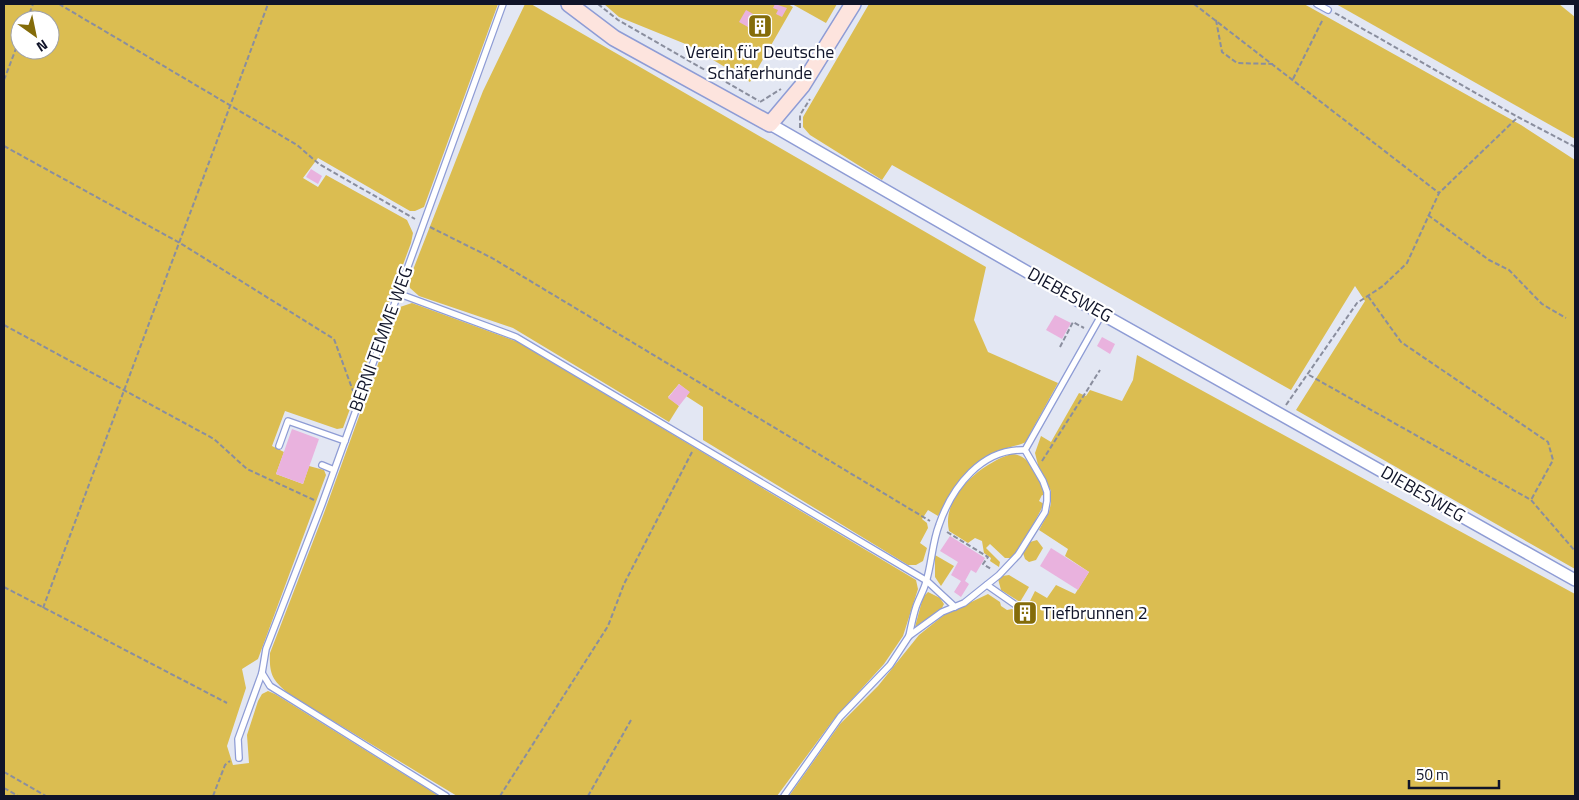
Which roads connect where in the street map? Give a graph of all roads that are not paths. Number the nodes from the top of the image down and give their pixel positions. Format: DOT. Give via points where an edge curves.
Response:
graph roads {
  1 [pos="569,4"];
  2 [pos="853,4"];
  3 [pos="1317,4"];
  4 [pos="503,5"];
  5 [pos="1328,10"];
  6 [pos="770,124"];
  7 [pos="398,293"];
  8 [pos="1102,314"];
  9 [pos="345,441"];
  10 [pos="279,446"];
  11 [pos="1025,450"];
  12 [pos="322,465"];
  13 [pos="334,470"];
  14 [pos="1575,580"];
  15 [pos="926,581"];
  16 [pos="987,584"];
  17 [pos="955,607"];
  18 [pos="1020,608"];
  19 [pos="909,636"];
  20 [pos="262,673"];
  21 [pos="239,755"];
  22 [pos="446,796"];
  23 [pos="784,796"];
  1 -- 6 [label="street, DIEBESWEG" via="614,38"];
  2 -- 6 [label="street" via="802,86"];
  3 -- 5 [label="lane"];
  4 -- 7 [label="lane, BERNI TEMME WEG"];
  6 -- 8 [label="street, DIEBESWEG"];
  7 -- 9 [label="lane, BERNI TEMME WEG"];
  7 -- 15 [label="lane" via="516,336"];
  8 -- 11 [label="lane"];
  8 -- 14 [label="street, DIEBESWEG"];
  9 -- 10 [label="lane" via="288,421"];
  9 -- 13 [label="lane, BERNI TEMME WEG"];
  11 -- 15 [label="lane" via="1006,451 979,465 957,489 938,526"];
  11 -- 16 [label="lane" via="1047,492 1045,512 1018,555"];
  12 -- 13 [label="lane"];
  13 -- 20 [label="lane, BERNI TEMME WEG" via="266,649"];
  15 -- 17 [label="lane"];
  15 -- 19 [label="lane"];
  16 -- 17 [label="lane"];
  16 -- 18 [label="lane"];
  17 -- 19 [label="lane" via="942,612"];
  19 -- 23 [label="lane" via="884,672 840,717"];
  20 -- 21 [label="lane, BERNI TEMME WEG" via="238,739"];
  20 -- 22 [label="lane" via="270,686"];
}
